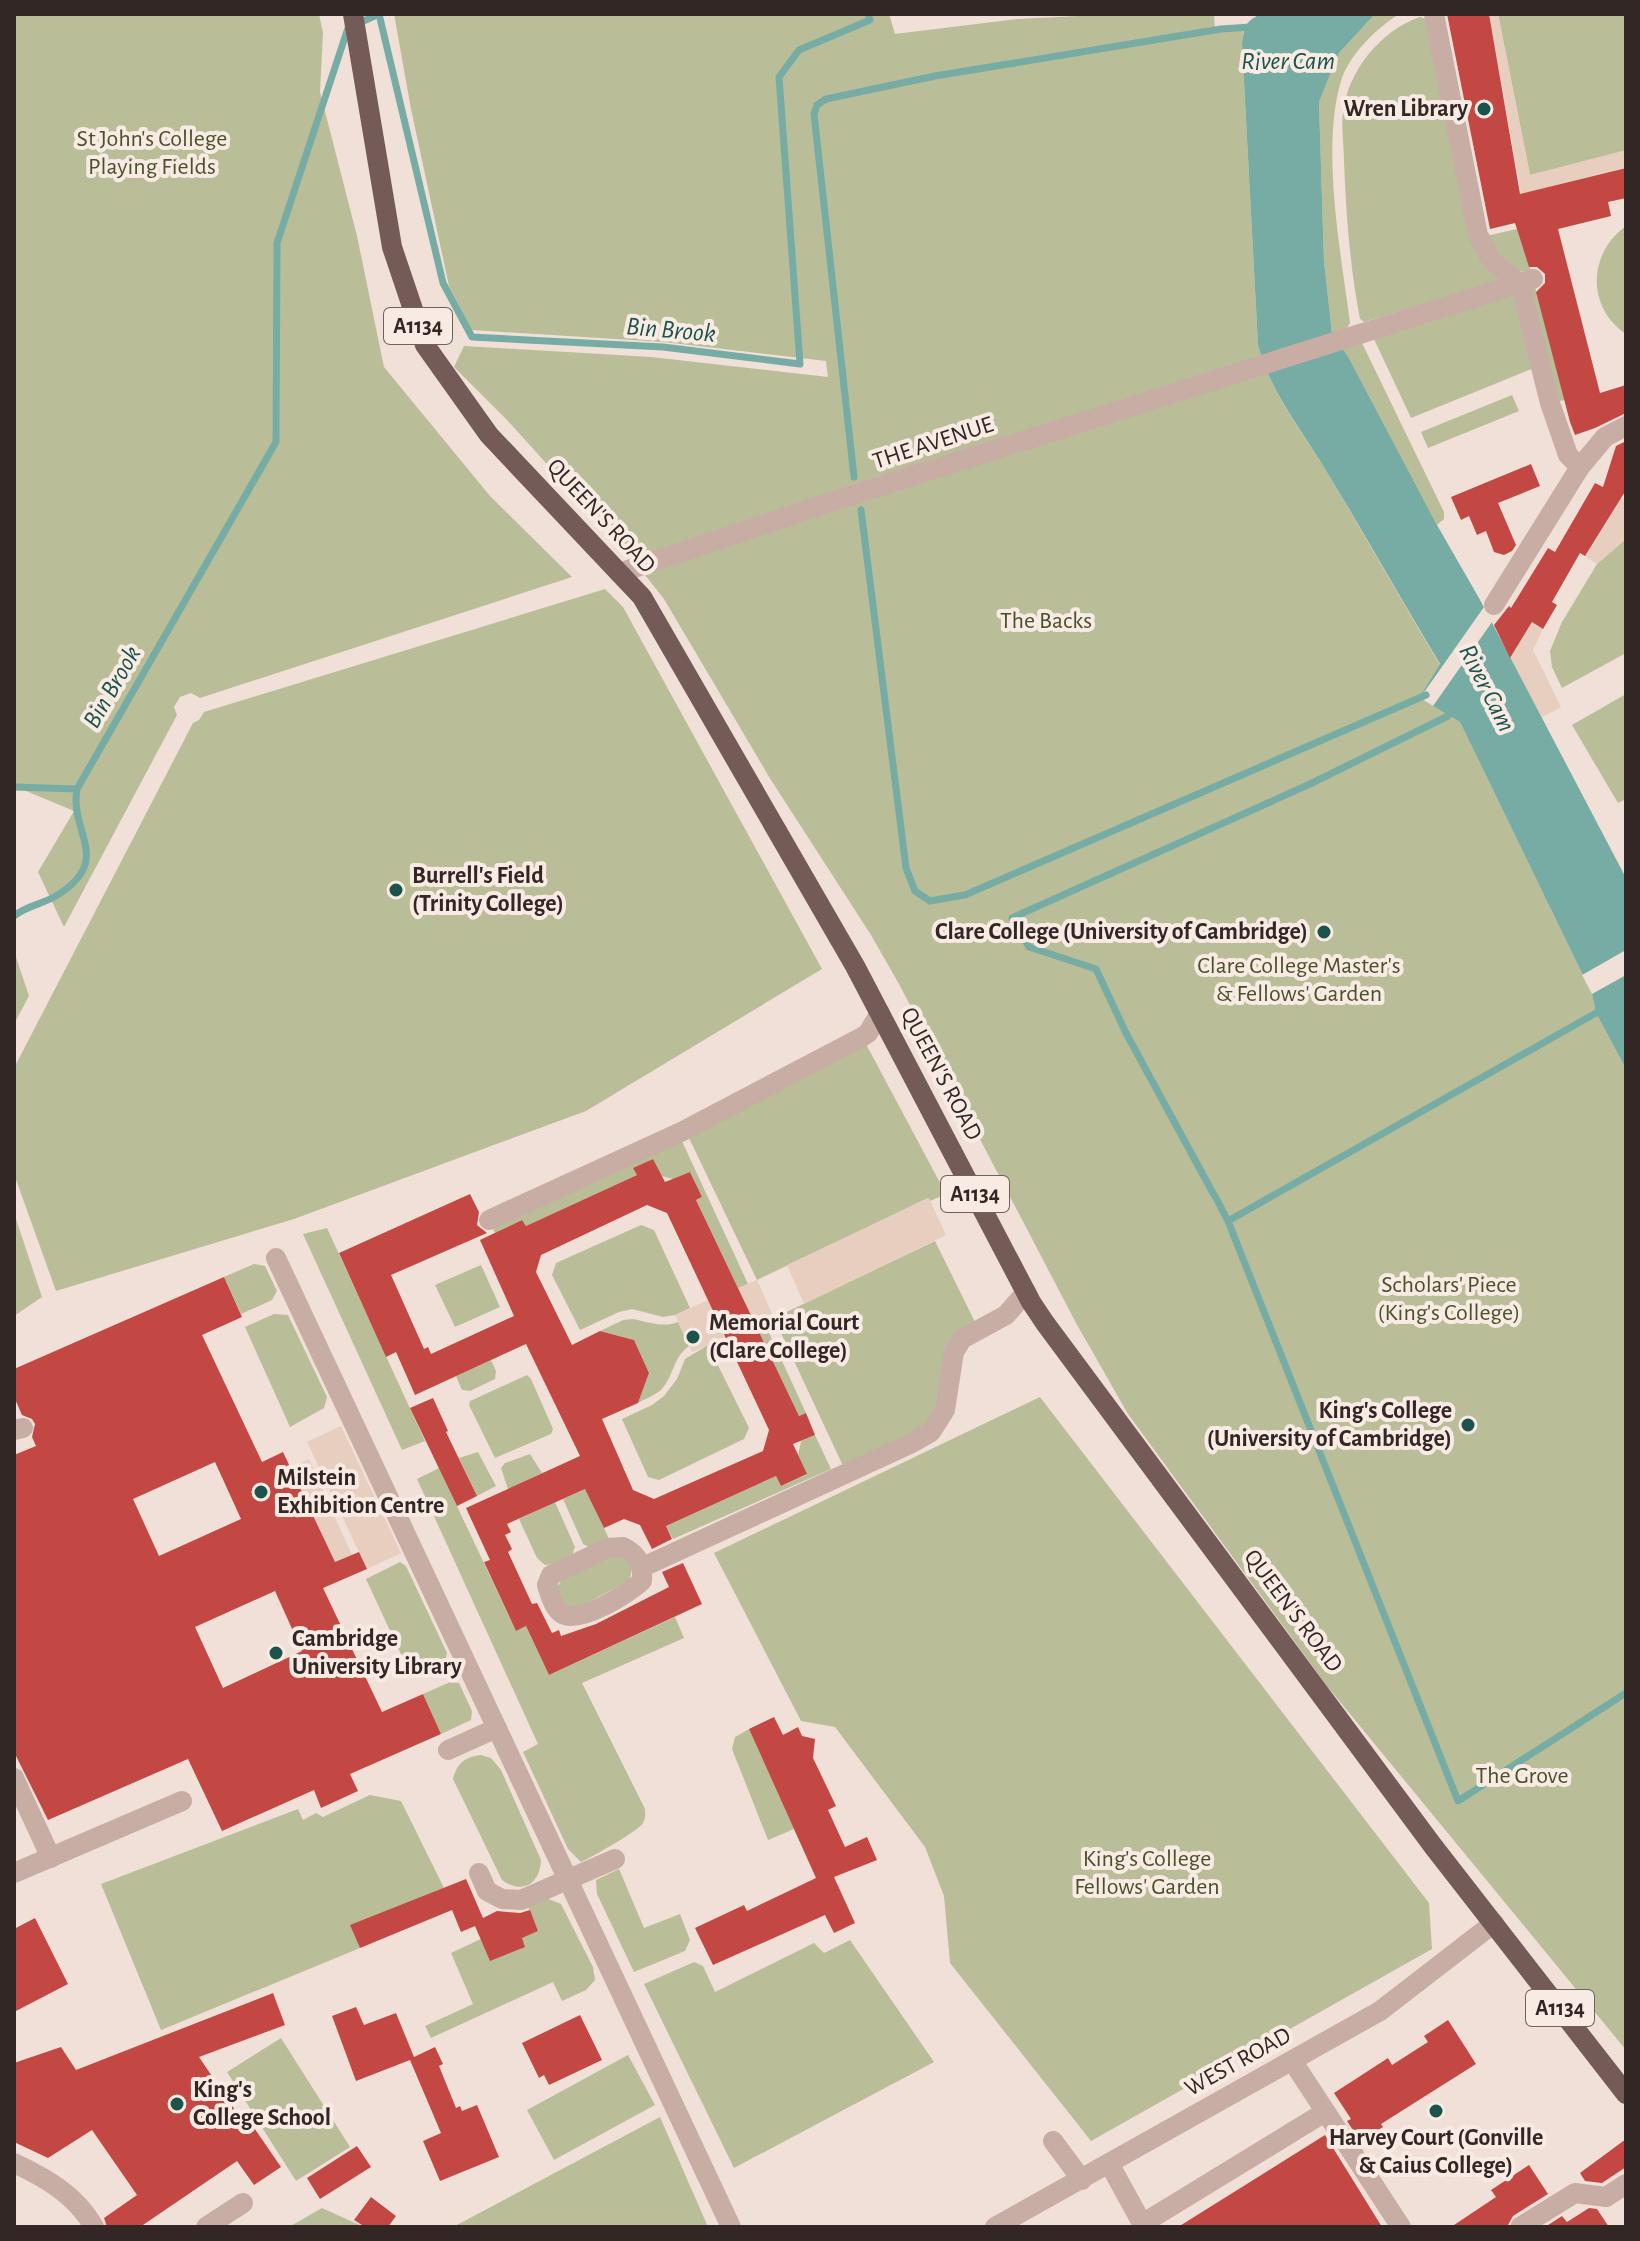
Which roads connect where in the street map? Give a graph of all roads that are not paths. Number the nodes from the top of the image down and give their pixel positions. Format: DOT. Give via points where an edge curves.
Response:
graph roads {
  1 [pos="353,14"];
  2 [pos="1434,14"];
  3 [pos="1526,282"];
  4 [pos="1626,426"];
  5 [pos="1580,467"];
  6 [pos="619,573"];
  7 [pos="1494,605"];
  8 [pos="880,1013"];
  9 [pos="489,1220"];
  10 [pos="276,1258"];
  11 [pos="1026,1292"];
  12 [pos="643,1567"];
  13 [pos="497,1728"];
  14 [pos="448,1750"];
  15 [pos="14,1778"];
  16 [pos="182,1801"];
  17 [pos="51,1858"];
  18 [pos="615,1859"];
  19 [pos="14,1873"];
  20 [pos="479,1873"];
  21 [pos="567,1880"];
  22 [pos="1494,1923"];
  23 [pos="1293,2062"];
  24 [pos="1626,2094"];
  25 [pos="1325,2112"];
  26 [pos="1053,2141"];
  27 [pos="14,2163"];
  28 [pos="1110,2165"];
  29 [pos="1082,2180"];
  30 [pos="1626,2184"];
  31 [pos="243,2203"];
  32 [pos="1143,2225"];
  33 [pos="94,2227"];
  34 [pos="206,2227"];
  35 [pos="731,2227"];
  36 [pos="995,2227"];
  37 [pos="1401,2227"];
  38 [pos="1520,2227"];
  1 -- 6 [label="main road, QUEEN'S ROAD / A1134" via="392,247 425,345 489,435"];
  2 -- 3 [label="street" via="1478,235 1492,261"];
  3 -- 5 [label="street" via="1550,403 1568,455"];
  3 -- 6 [label="street, THE AVENUE"];
  4 -- 5 [label="street" via="1605,437"];
  5 -- 7 [label="street" via="1577,494"];
  6 -- 8 [label="main road, QUEEN'S ROAD / A1134" via="642,597"];
  8 -- 9 [label="street" via="862,1037 681,1132"];
  8 -- 11 [label="main road, QUEEN'S ROAD / A1134"];
  10 -- 13 [label="street"];
  11 -- 12 [label="street" via="1006,1315 962,1339 954,1352 945,1410 931,1432"];
  11 -- 22 [label="main road, QUEEN'S ROAD / A1134"];
  12 -- 12 [label="street" via="642,1581 628,1593 580,1616 559,1612 547,1585 551,1575 608,1548 623,1547"];
  13 -- 14 [label="street"];
  13 -- 21 [label="street"];
  15 -- 17 [label="street"];
  16 -- 17 [label="street"];
  17 -- 19 [label="street"];
  18 -- 21 [label="street"];
  20 -- 21 [label="street" via="487,1891 502,1899 521,1900"];
  21 -- 35 [label="street"];
  22 -- 23 [label="street, WEST ROAD" via="1380,2011"];
  22 -- 24 [label="main road, QUEEN'S ROAD / A1134"];
  23 -- 25 [label="street"];
  23 -- 28 [label="street, WEST ROAD"];
  25 -- 32 [label="street"];
  25 -- 37 [label="street"];
  26 -- 29 [label="street"];
  27 -- 33 [label="street" via="55,2184"];
  28 -- 29 [label="street, WEST ROAD"];
  28 -- 32 [label="street"];
  29 -- 36 [label="street, WEST ROAD"];
  30 -- 38 [label="street" via="1606,2197 1575,2193"];
  31 -- 34 [label="street"];
}
